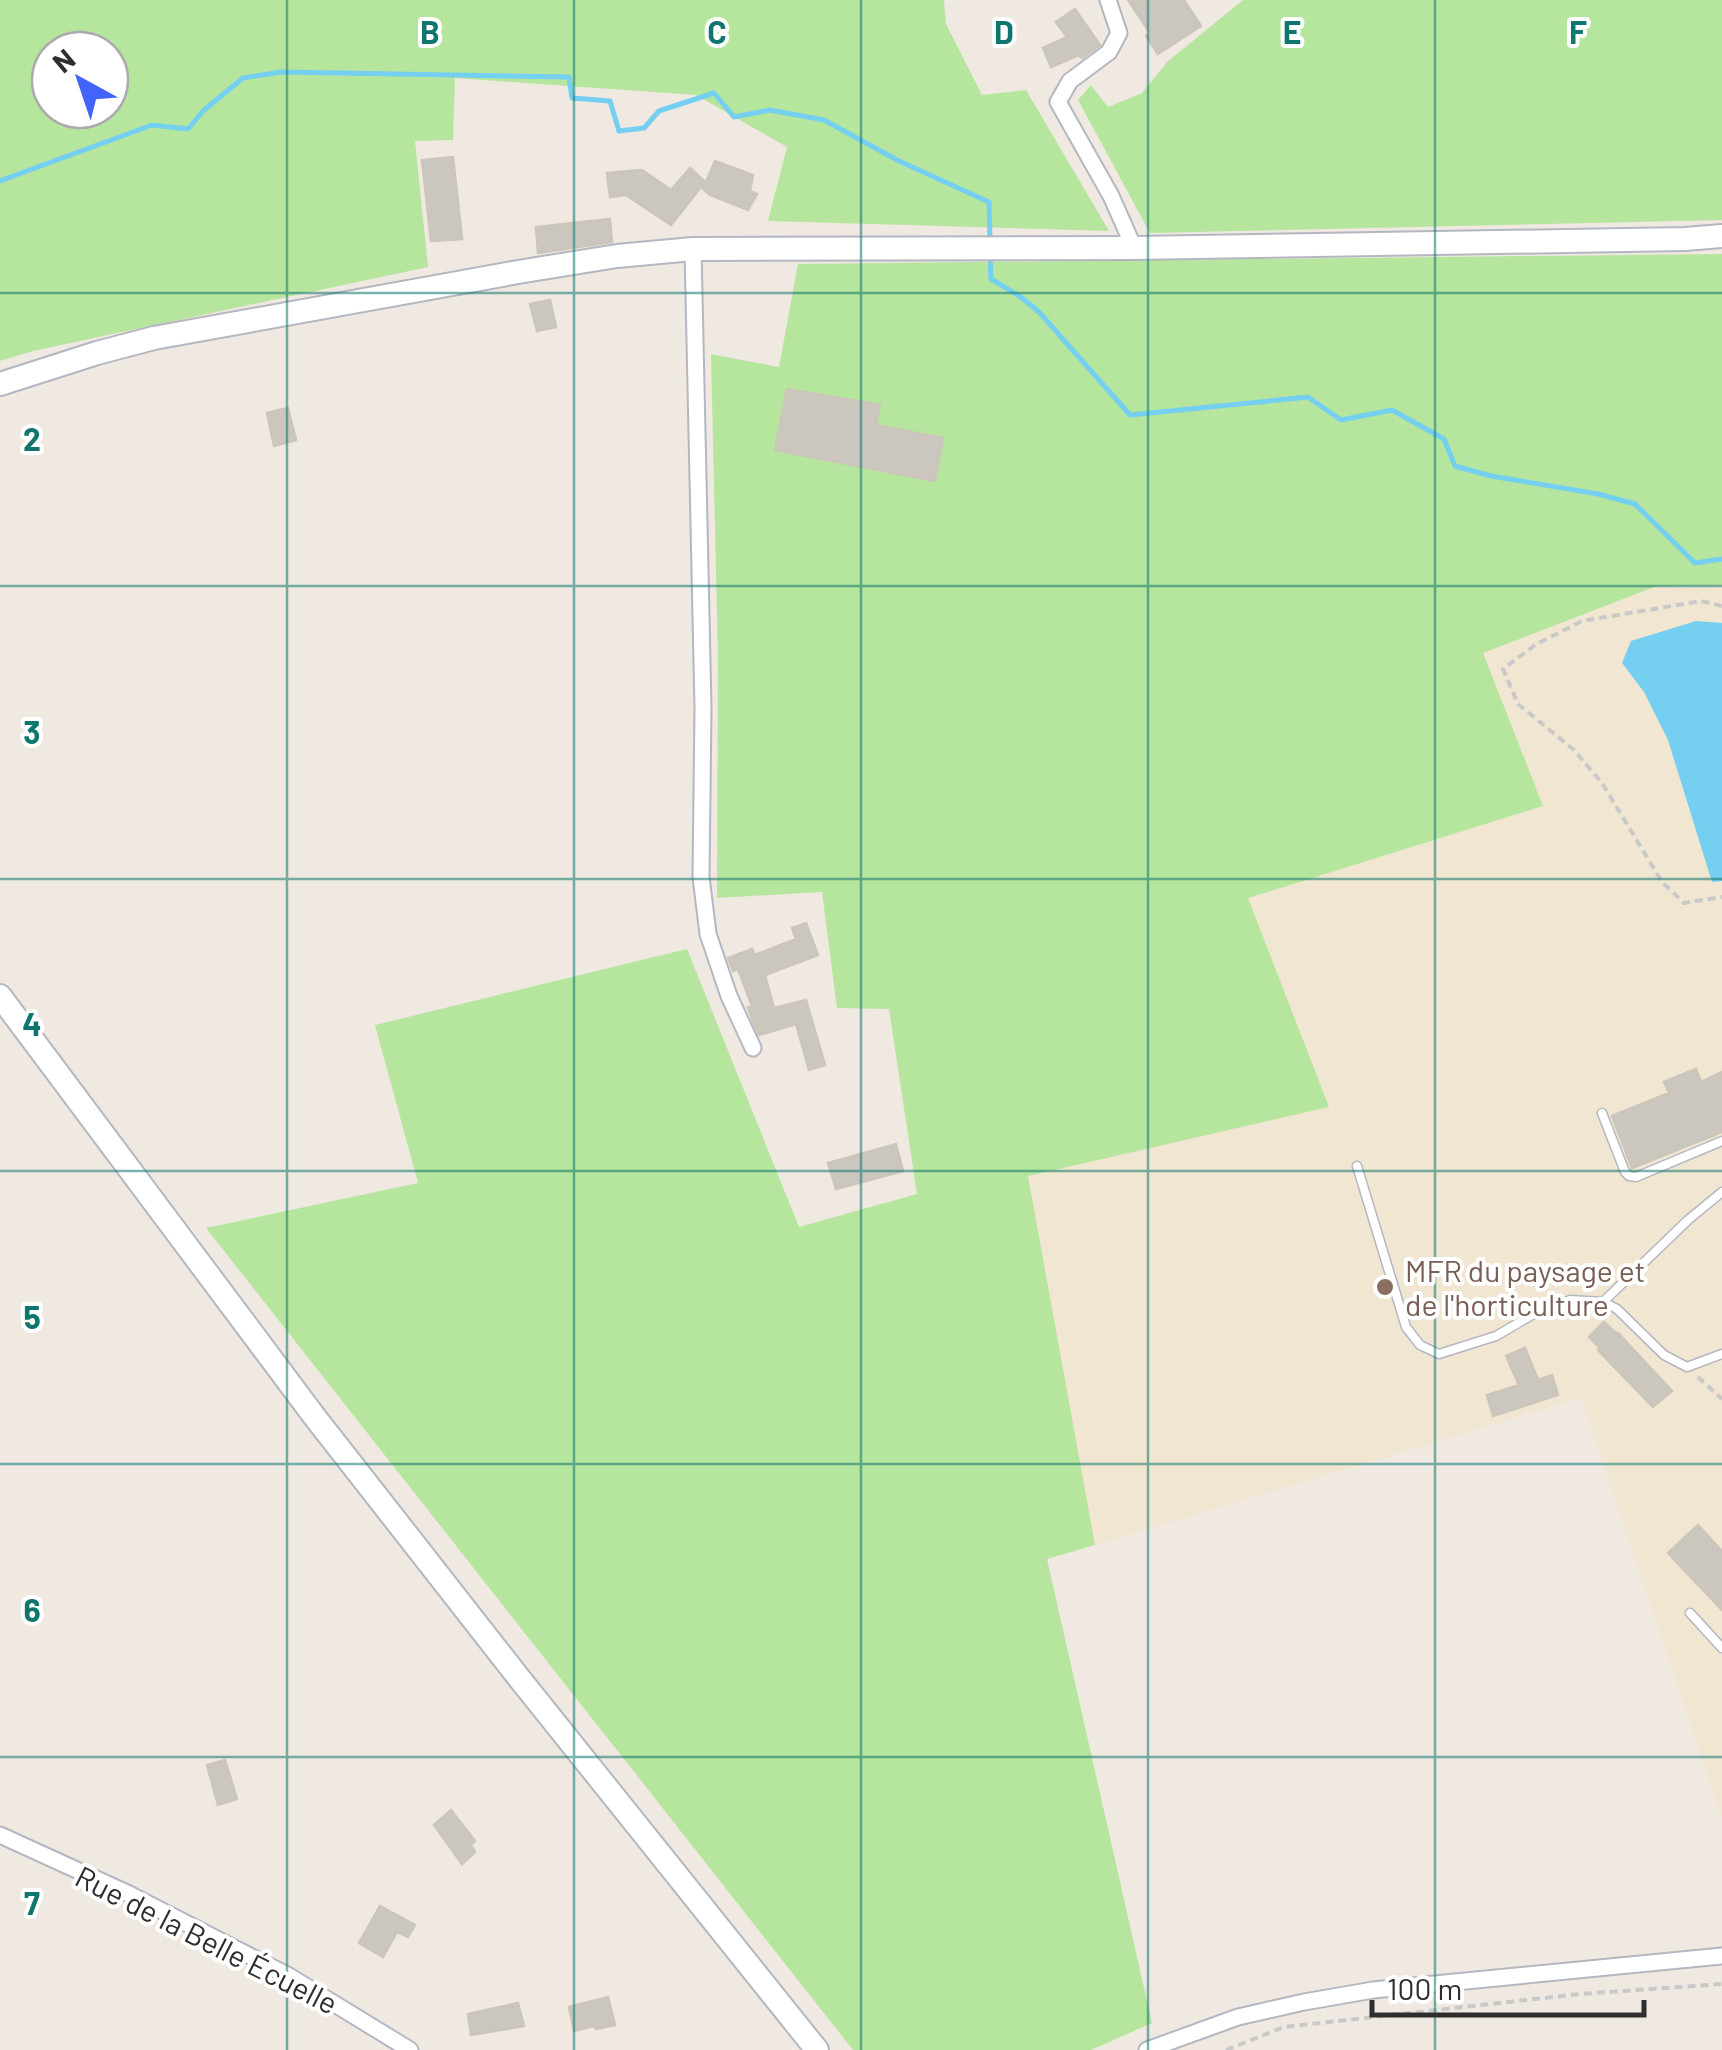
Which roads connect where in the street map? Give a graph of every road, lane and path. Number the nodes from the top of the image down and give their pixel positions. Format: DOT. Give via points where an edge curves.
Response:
graph roads {
  1 [pos="1108,0"];
  2 [pos="1722,236"];
  3 [pos="1134,248"];
  4 [pos="693,249"];
  5 [pos="0,384"];
  6 [pos="1722,606"];
  7 [pos="1722,897"];
  8 [pos="0,996"];
  9 [pos="753,1048"];
  10 [pos="1602,1113"];
  11 [pos="1722,1141"];
  12 [pos="1357,1166"];
  13 [pos="1722,1192"];
  14 [pos="1603,1302"];
  15 [pos="1722,1354"];
  16 [pos="1687,1367"];
  17 [pos="1722,1399"];
  18 [pos="1690,1613"];
  19 [pos="1722,1648"];
  20 [pos="0,1835"];
  21 [pos="1722,1956"];
  22 [pos="1722,1984"];
  23 [pos="410,2050"];
  24 [pos="818,2050"];
  25 [pos="1147,2050"];
  26 [pos="1226,2050"];
  1 -- 3 [label="street" via="1119,34 1109,52 1070,81 1058,102"];
  2 -- 3 [label="street"];
  3 -- 4 [label="street"];
  4 -- 5 [label="street" via="617,256 154,338"];
  4 -- 9 [label="street" via="701,877 708,934"];
  6 -- 7 [label="path" via="1701,601 1582,622 1502,669 1518,704 1602,783 1662,882 1684,903"];
  8 -- 24 [label="street" via="338,1447"];
  10 -- 11 [label="lane" via="1629,1176"];
  12 -- 14 [label="lane" via="1406,1328 1420,1344 1439,1354 1496,1336 1570,1300"];
  13 -- 14 [label="lane"];
  14 -- 16 [label="lane"];
  15 -- 16 [label="lane"];
  16 -- 17 [label="path"];
  18 -- 19 [label="lane"];
  20 -- 23 [label="street, Rue de la Belle Écuelle" via="289,1976"];
  21 -- 25 [label="street" via="1372,1990 1238,2017"];
  22 -- 26 [label="path" via="1284,2027"];
}
